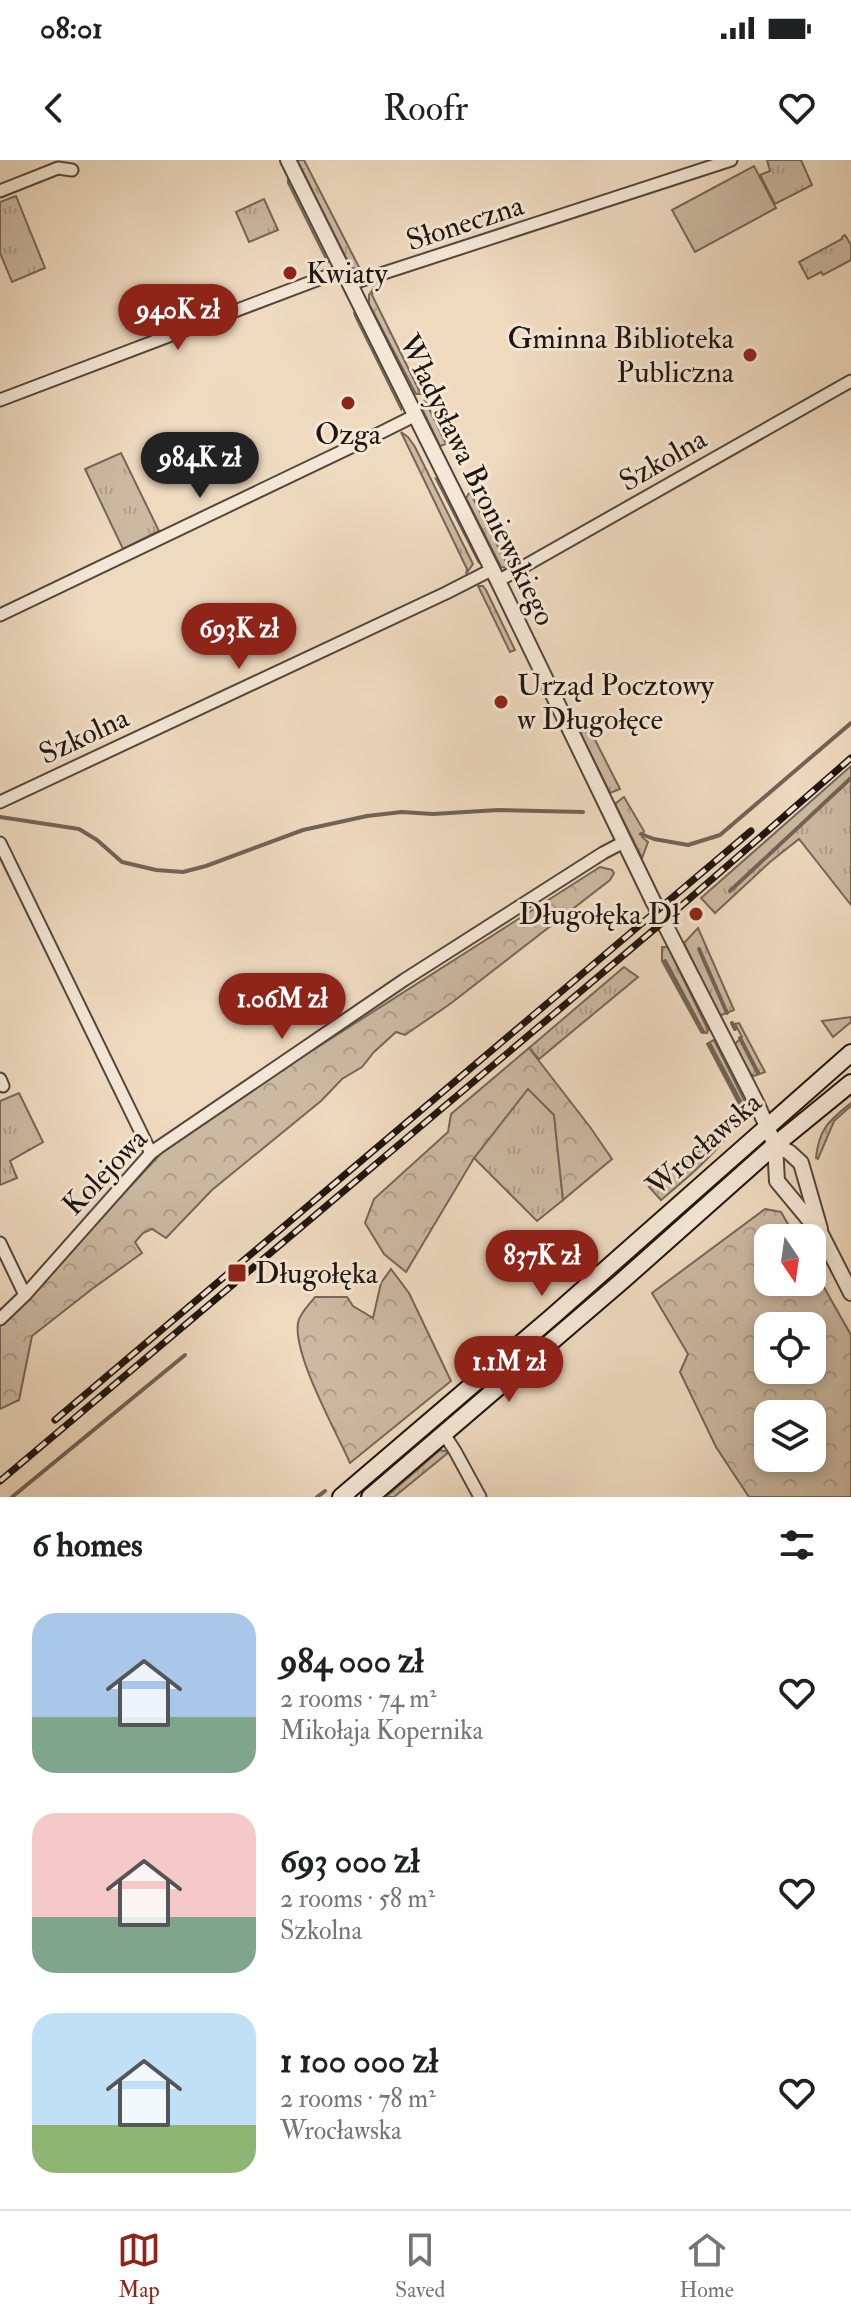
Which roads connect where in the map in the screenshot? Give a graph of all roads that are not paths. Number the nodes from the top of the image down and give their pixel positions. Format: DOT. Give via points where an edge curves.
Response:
graph roads {
  1 [pos="288,160"];
  2 [pos="731,160"];
  3 [pos="72,170"];
  4 [pos="0,191"];
  5 [pos="343,270"];
  6 [pos="350,284"];
  7 [pos="851,381"];
  8 [pos="0,400"];
  9 [pos="416,415"];
  10 [pos="496,575"];
  11 [pos="0,615"];
  12 [pos="0,802"];
  13 [pos="624,842"];
  14 [pos="0,843"];
  15 [pos="851,1053"];
  16 [pos="851,1083"];
  17 [pos="766,1126"];
  18 [pos="775,1145"];
  19 [pos="151,1153"];
  20 [pos="813,1224"];
  21 [pos="818,1224"];
  22 [pos="0,1243"];
  23 [pos="826,1244"];
  24 [pos="851,1293"];
  25 [pos="25,1295"];
  26 [pos="0,1319"];
  27 [pos="444,1434"];
  28 [pos="341,1497"];
  29 [pos="370,1497"];
  30 [pos="480,1497"];
  1 -- 5 [label="street, Władysława Broniewskiego"];
  2 -- 6 [label="street, Słoneczna"];
  3 -- 4 [label="street" via="58,168"];
  5 -- 6 [label="street, Władysława Broniewskiego"];
  5 -- 8 [label="street"];
  6 -- 9 [label="street, Władysława Broniewskiego"];
  7 -- 10 [label="street, Szkolna"];
  9 -- 10 [label="street, Władysława Broniewskiego"];
  9 -- 11 [label="street"];
  10 -- 12 [label="street, Szkolna"];
  10 -- 13 [label="street, Władysława Broniewskiego"];
  13 -- 17 [label="street, Władysława Broniewskiego"];
  13 -- 19 [label="street, Kolejowa" via="404,980"];
  14 -- 19 [label="street"];
  15 -- 17 [label="main road, Wrocławska"];
  16 -- 18 [label="main road, Wrocławska"];
  17 -- 18 [label="street, Władysława Broniewskiego"];
  17 -- 28 [label="main road, Wrocławska"];
  18 -- 20 [label="street" via="777,1181"];
  18 -- 21 [label="street" via="801,1163"];
  18 -- 27 [label="main road, Wrocławska"];
  19 -- 25 [label="street, Kolejowa"];
  22 -- 25 [label="street"];
  23 -- 24 [label="street"];
  25 -- 26 [label="street, Kolejowa"];
  27 -- 29 [label="main road, Wrocławska"];
  27 -- 30 [label="street"];
}
